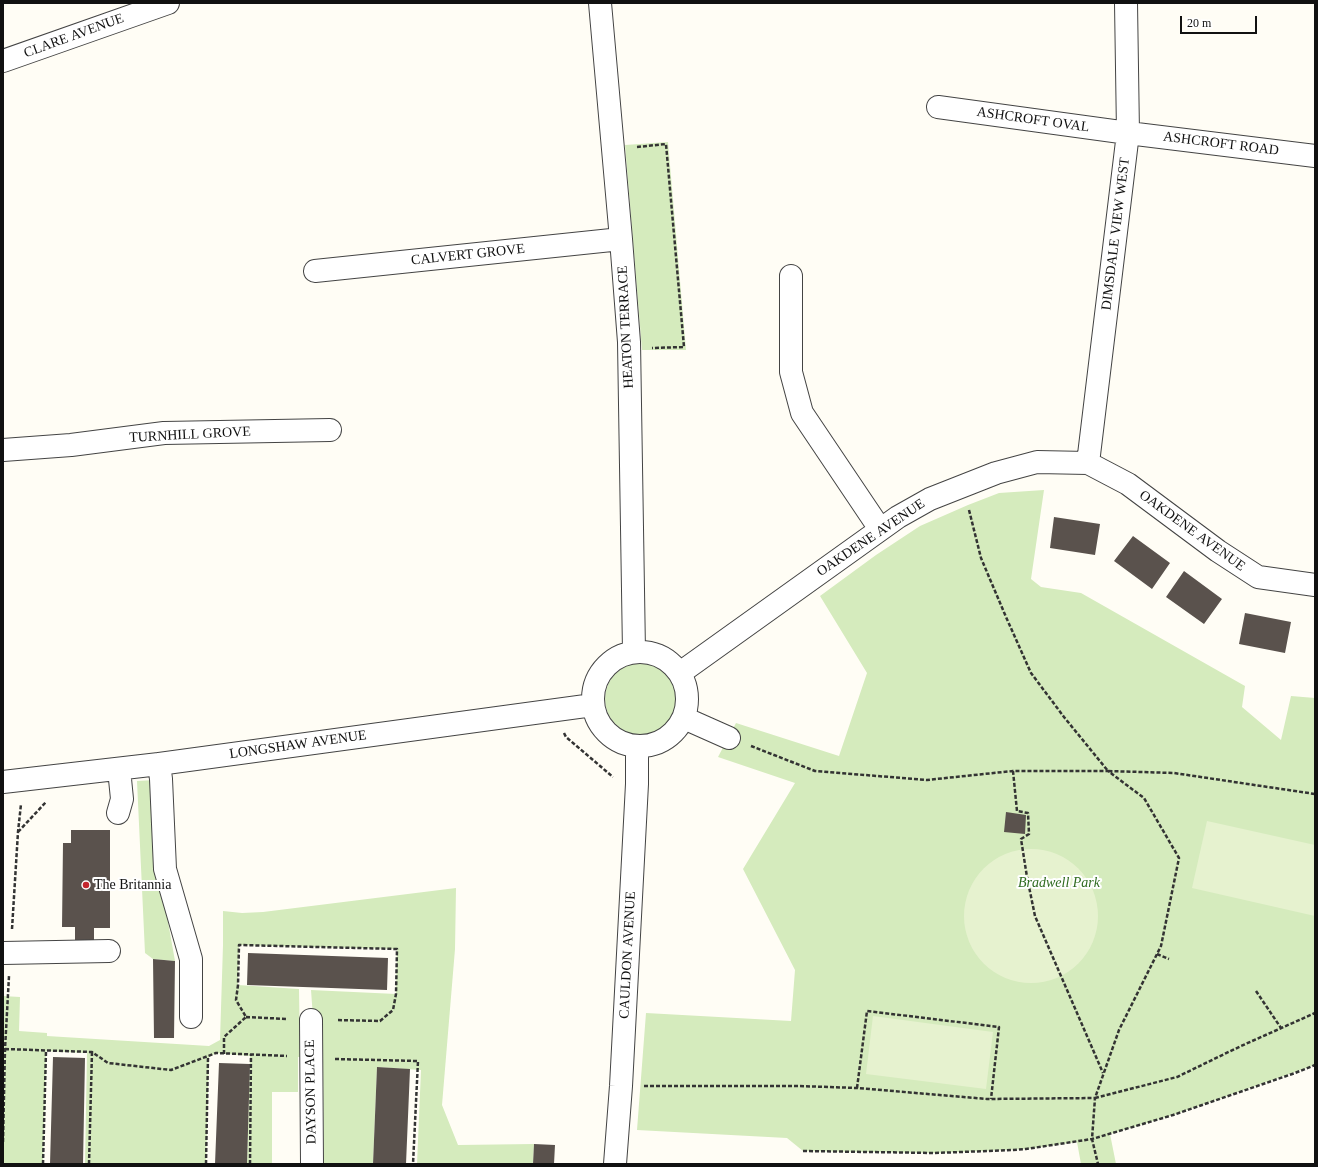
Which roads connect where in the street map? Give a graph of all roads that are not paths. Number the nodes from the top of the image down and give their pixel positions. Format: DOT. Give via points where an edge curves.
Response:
graph roads {
  1 [pos="168,3"];
  2 [pos="600,3"];
  3 [pos="1126,3"];
  4 [pos="3,61"];
  5 [pos="938,107"];
  6 [pos="1128,133"];
  7 [pos="1315,156"];
  8 [pos="621,238"];
  9 [pos="315,271"];
  10 [pos="791,276"];
  11 [pos="330,430"];
  12 [pos="3,450"];
  13 [pos="1088,464"];
  14 [pos="880,529"];
  15 [pos="1315,585"];
  16 [pos="634,652"];
  17 [pos="680,673"];
  18 [pos="593,705"];
  19 [pos="684,718"];
  20 [pos="729,738"];
  21 [pos="637,746"];
  22 [pos="159,764"];
  23 [pos="119,769"];
  24 [pos="3,782"];
  25 [pos="118,813"];
  26 [pos="109,951"];
  27 [pos="3,953"];
  28 [pos="191,1017"];
  29 [pos="311,1020"];
  30 [pos="312,1164"];
  31 [pos="615,1164"];
  1 -- 4 [label="street, CLARE AVENUE"];
  2 -- 8 [label="street, HEATON TERRACE"];
  3 -- 6 [label="street, DIMSDALE VIEW WEST"];
  5 -- 6 [label="street, ASHCROFT OVAL"];
  6 -- 7 [label="street, ASHCROFT ROAD"];
  6 -- 13 [label="street, DIMSDALE VIEW WEST"];
  8 -- 9 [label="street, CALVERT GROVE"];
  8 -- 16 [label="street, HEATON TERRACE" via="629,342"];
  10 -- 14 [label="street" via="791,372 802,413"];
  11 -- 12 [label="street, TURNHILL GROVE" via="164,433 71,445"];
  13 -- 14 [label="street, OAKDENE AVENUE" via="1037,462 996,473 930,498"];
  13 -- 15 [label="street, OAKDENE AVENUE" via="1128,484 1218,551 1258,577"];
  14 -- 17 [label="street, OAKDENE AVENUE"];
  16 -- 17 [label="street" via="651,652 673,664"];
  16 -- 18 [label="street" via="611,661 600,673 595,683"];
  17 -- 19 [label="street" via="688,700"];
  18 -- 21 [label="street" via="596,718 612,737 622,743"];
  18 -- 22 [label="street, LONGSHAW AVENUE"];
  19 -- 20 [label="street"];
  19 -- 21 [label="street" via="673,734 663,741 648,746"];
  21 -- 31 [label="street, CAULDON AVENUE"];
  22 -- 23 [label="street, LONGSHAW AVENUE"];
  22 -- 28 [label="street" via="165,869 191,958"];
  23 -- 24 [label="street, LONGSHAW AVENUE"];
  23 -- 25 [label="street" via="122,799"];
  26 -- 27 [label="street"];
  29 -- 30 [label="street, DAYSON PLACE" via="301,1058"];
}
